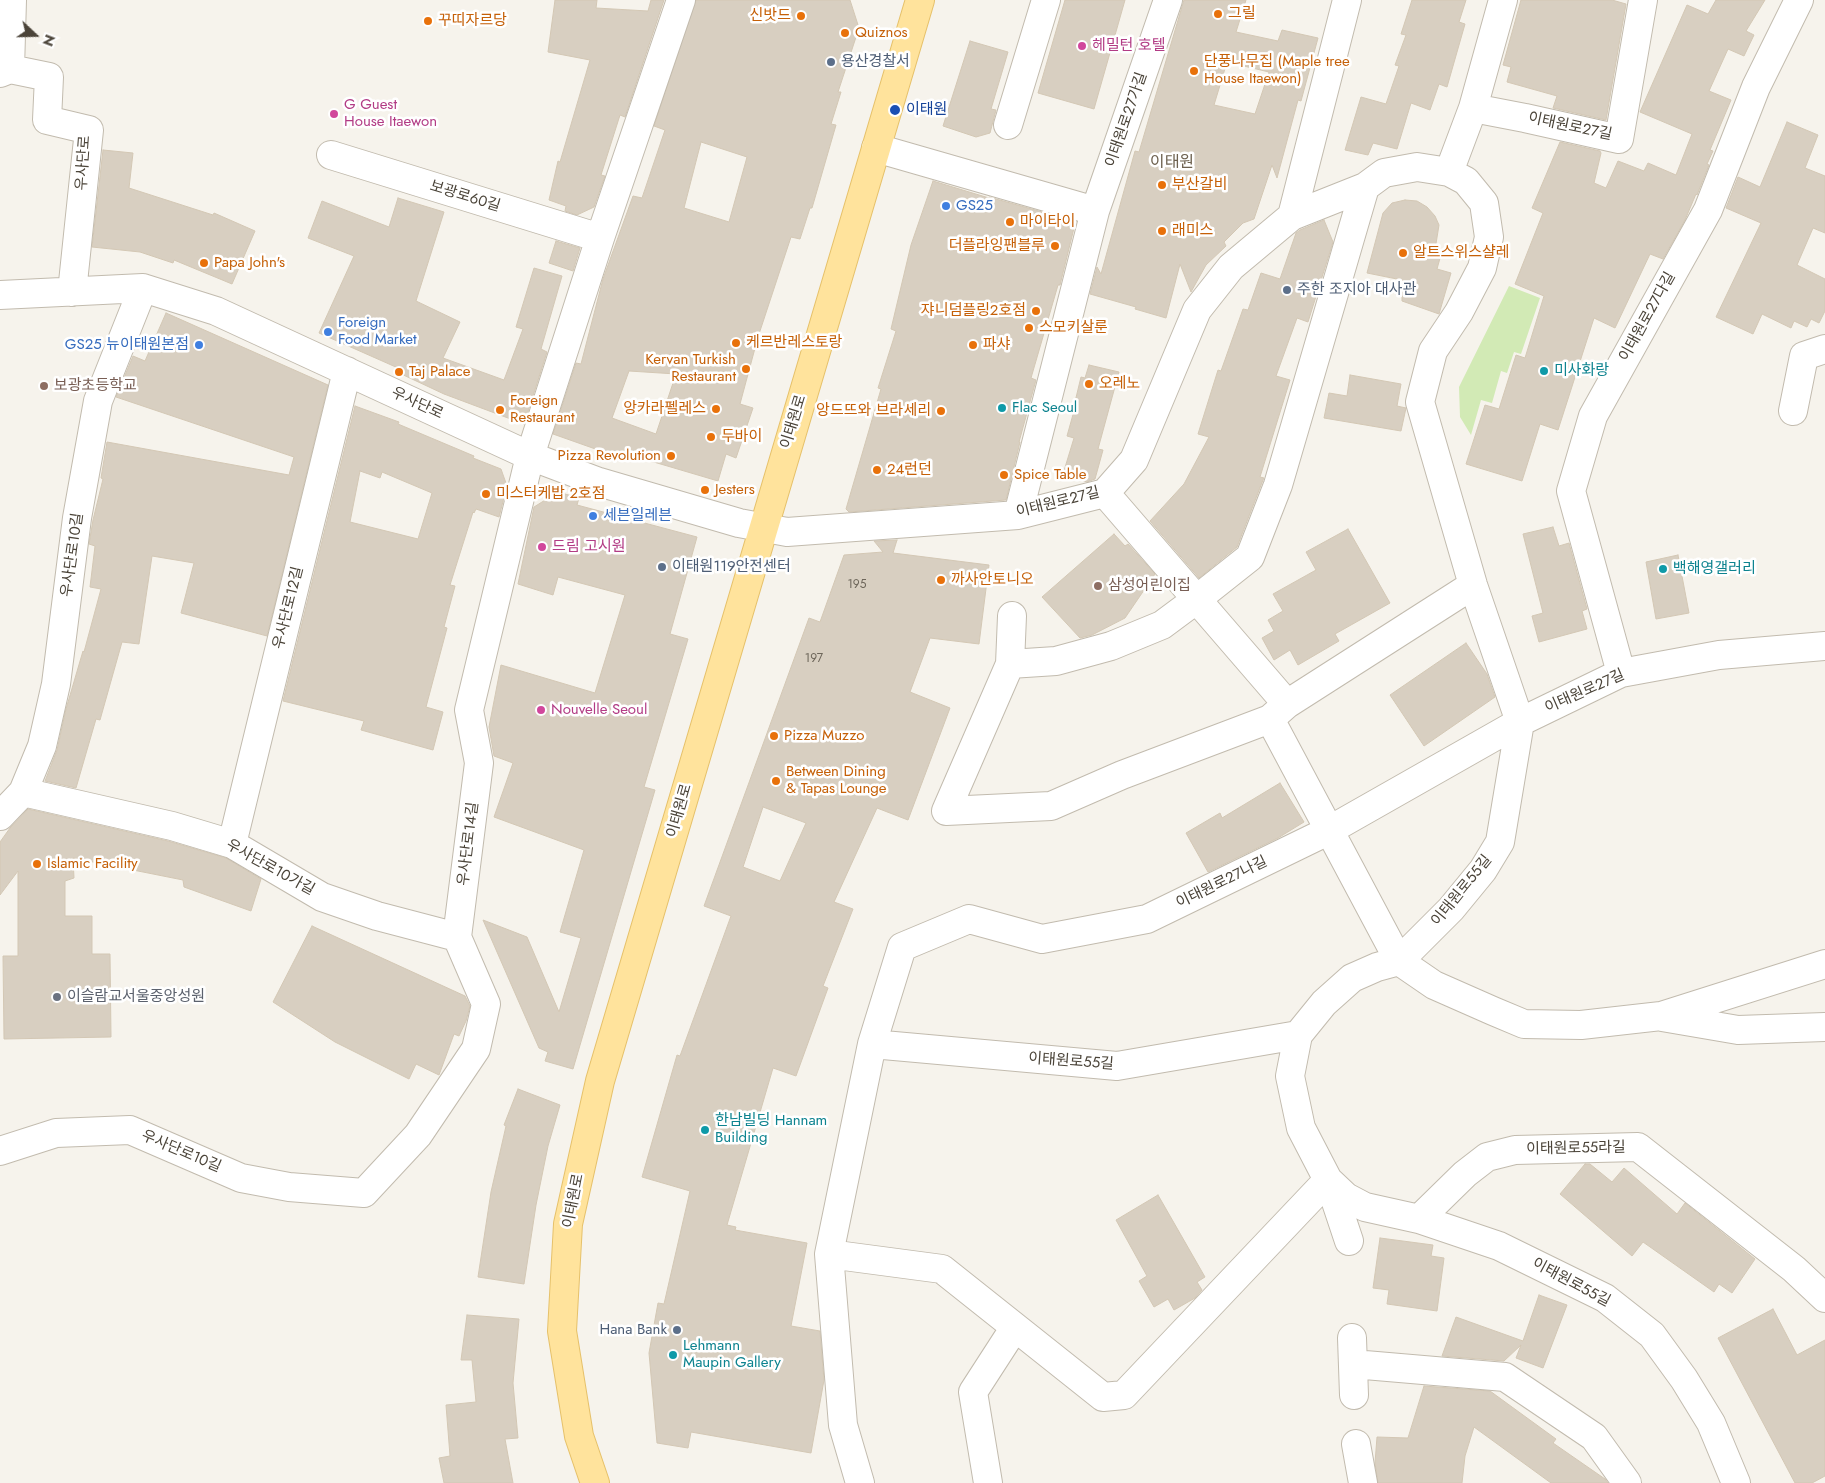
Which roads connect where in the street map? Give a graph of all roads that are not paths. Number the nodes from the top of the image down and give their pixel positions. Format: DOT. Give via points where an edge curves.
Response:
graph roads {
  1 [pos="12,0"];
  2 [pos="681,0"];
  3 [pos="920,0"];
  4 [pos="1046,0"];
  5 [pos="1168,0"];
  6 [pos="1347,0"];
  7 [pos="1503,0"];
  8 [pos="1643,0"];
  9 [pos="1799,0"];
  10 [pos="5,71"];
  11 [pos="1473,108"];
  12 [pos="1008,125"];
  13 [pos="876,148"];
  14 [pos="331,155"];
  15 [pos="1449,172"];
  16 [pos="1365,187"];
  17 [pos="1095,211"];
  18 [pos="1292,216"];
  19 [pos="600,238"];
  20 [pos="143,288"];
  21 [pos="72,292"];
  22 [pos="0,295"];
  23 [pos="1825,349"];
  24 [pos="346,372"];
  25 [pos="1793,411"];
  26 [pos="530,456"];
  27 [pos="1105,493"];
  28 [pos="1018,515"];
  29 [pos="763,528"];
  30 [pos="1473,585"];
  31 [pos="1197,600"];
  32 [pos="1012,616"];
  33 [pos="1825,646"];
  34 [pos="1010,664"];
  35 [pos="1621,673"];
  36 [pos="1279,712"];
  37 [pos="1520,722"];
  38 [pos="23,792"];
  39 [pos="0,816"];
  40 [pos="1328,831"];
  41 [pos="232,844"];
  42 [pos="457,937"];
  43 [pos="1399,961"];
  44 [pos="1825,964"];
  45 [pos="1661,1016"];
  46 [pos="1825,1027"];
  47 [pos="1298,1035"];
  48 [pos="872,1044"];
  49 [pos="0,1151"];
  50 [pos="1328,1180"];
  51 [pos="1419,1219"];
  52 [pos="1349,1240"];
  53 [pos="829,1254"];
  54 [pos="1825,1298"];
  55 [pos="1015,1328"];
  56 [pos="1354,1395"];
  57 [pos="1356,1444"];
  58 [pos="595,1483"];
  59 [pos="860,1483"];
  60 [pos="988,1483"];
  61 [pos="1363,1483"];
  62 [pos="1627,1483"];
  63 [pos="1736,1483"];
  1 -- 10 [label="street"];
  2 -- 19 [label="street"];
  3 -- 13 [label="main road, 이태원로"];
  4 -- 12 [label="street"];
  5 -- 17 [label="street, 이태원로27가길"];
  6 -- 18 [label="street"];
  7 -- 11 [label="street"];
  8 -- 11 [label="street, 이태원로27길" via="1619,139"];
  9 -- 35 [label="street, 이태원로27다길" via="1756,87 1708,210 1593,416 1571,491"];
  10 -- 21 [label="street, 우사단로" via="49,76 47,120 89,130"];
  11 -- 15 [label="street"];
  13 -- 17 [label="street"];
  13 -- 29 [label="main road, 이태원로"];
  14 -- 19 [label="street, 보광로60길"];
  15 -- 16 [label="street, 이태원로27길" via="1417,167 1384,173"];
  15 -- 30 [label="street, 이태원로27길" via="1466,182 1484,202 1489,237 1482,268 1459,312 1433,351 1420,402"];
  16 -- 18 [label="street, 이태원로27길"];
  16 -- 31 [label="street" via="1278,485 1250,557"];
  17 -- 28 [label="street"];
  18 -- 27 [label="street, 이태원로27길" via="1231,267 1197,310 1134,460"];
  19 -- 26 [label="street"];
  20 -- 21 [label="street, 우사단로"];
  20 -- 24 [label="street, 우사단로" via="216,311"];
  20 -- 38 [label="street, 우사단로10길" via="98,401 77,518 56,684 42,746"];
  21 -- 22 [label="street, 우사단로"];
  23 -- 25 [label="street" via="1804,356"];
  24 -- 26 [label="street, 우사단로"];
  24 -- 41 [label="street, 우사단로12길"];
  26 -- 29 [label="street, 우사단로" via="599,482"];
  26 -- 42 [label="street, 우사단로14길" via="469,710 479,763"];
  27 -- 28 [label="street, 이태원로27길"];
  27 -- 31 [label="street"];
  28 -- 29 [label="street, 이태원로27길" via="787,532"];
  29 -- 58 [label="main road, 이태원로" via="600,1081 568,1224 562,1331 579,1436"];
  30 -- 36 [label="street"];
  30 -- 37 [label="street, 이태원로27길"];
  31 -- 34 [label="street" via="1162,624 1111,646 1056,661"];
  31 -- 36 [label="street"];
  32 -- 34 [label="street"];
  33 -- 35 [label="street, 이태원로27길" via="1719,655"];
  34 -- 36 [label="street" via="946,811 1051,806"];
  35 -- 37 [label="street, 이태원로27길"];
  36 -- 40 [label="street"];
  37 -- 40 [label="street, 이태원로27나길"];
  37 -- 43 [label="street, 이태원로55길" via="1500,842 1483,870 1451,908"];
  38 -- 39 [label="street, 우사단로10길"];
  38 -- 41 [label="street, 우사단로10가길" via="172,826"];
  40 -- 43 [label="street"];
  40 -- 48 [label="street, 이태원로27나길" via="1146,919 1042,938 969,920 902,947"];
  41 -- 42 [label="street, 우사단로10가길" via="322,897 377,916"];
  42 -- 49 [label="street, 우사단로10길" via="486,1004 476,1048 418,1135 364,1193 289,1187 241,1178 130,1130 56,1133"];
  43 -- 45 [label="street" via="1434,984 1524,1024 1581,1024"];
  43 -- 47 [label="street, 이태원로55길" via="1377,966 1352,978 1324,1003"];
  44 -- 45 [label="street"];
  45 -- 46 [label="street" via="1738,1030"];
  47 -- 48 [label="street, 이태원로55길" via="1117,1066"];
  47 -- 50 [label="street, 이태원로55길" via="1290,1076 1302,1128"];
  48 -- 53 [label="street"];
  50 -- 51 [label="street, 이태원로55길" via="1346,1197 1365,1207"];
  50 -- 52 [label="street"];
  50 -- 55 [label="street" via="1124,1395 1103,1397"];
  51 -- 54 [label="street, 이태원로55라길" via="1487,1157 1515,1150 1638,1147 1794,1269"];
  51 -- 63 [label="street, 이태원로55길" via="1499,1246 1606,1298 1652,1336 1684,1378 1711,1423"];
  53 -- 55 [label="street" via="942,1269"];
  53 -- 59 [label="street" via="843,1425"];
  55 -- 60 [label="street" via="973,1392"];
  56 -- 62 [label="street" via="1353,1351 1505,1376 1594,1437"];
  57 -- 61 [label="street"];
}
